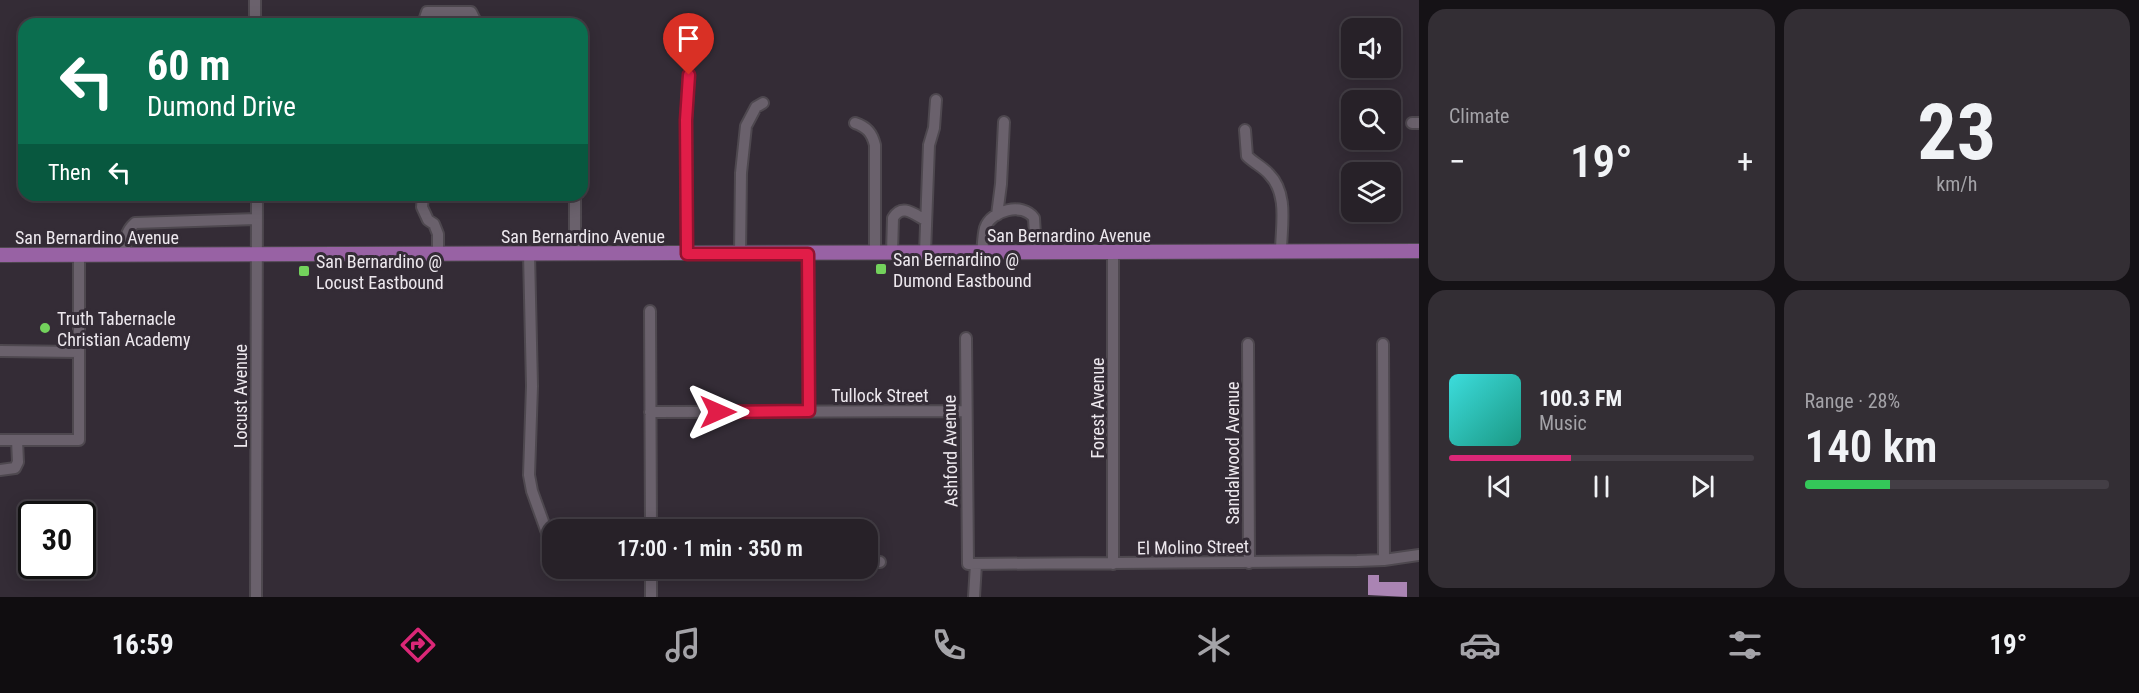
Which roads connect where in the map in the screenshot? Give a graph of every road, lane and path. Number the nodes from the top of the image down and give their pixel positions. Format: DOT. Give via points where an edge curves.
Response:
graph roads {
  1 [pos="255,0"];
  2 [pos="255,18"];
  3 [pos="425,18"];
  4 [pos="473,18"];
  5 [pos="689,75"];
  6 [pos="936,100"];
  7 [pos="763,103"];
  8 [pos="1004,122"];
  9 [pos="855,123"];
  10 [pos="1245,130"];
  11 [pos="257,201"];
  12 [pos="422,201"];
  13 [pos="575,201"];
  14 [pos="997,215"];
  15 [pos="257,219"];
  16 [pos="925,220"];
  17 [pos="1419,251"];
  18 [pos="1113,252"];
  19 [pos="1281,252"];
  20 [pos="875,253"];
  21 [pos="892,253"];
  22 [pos="925,253"];
  23 [pos="982,253"];
  24 [pos="1036,253"];
  25 [pos="124,254"];
  26 [pos="687,254"];
  27 [pos="740,254"];
  28 [pos="808,254"];
  29 [pos="0,255"];
  30 [pos="79,255"];
  31 [pos="438,255"];
  32 [pos="529,255"];
  33 [pos="575,255"];
  34 [pos="257,256"];
  35 [pos="650,311"];
  36 [pos="966,339"];
  37 [pos="1248,344"];
  38 [pos="1383,344"];
  39 [pos="0,351"];
  40 [pos="79,352"];
  41 [pos="809,411"];
  42 [pos="966,411"];
  43 [pos="650,412"];
  44 [pos="0,440"];
  45 [pos="17,440"];
  46 [pos="0,470"];
  47 [pos="542,519"];
  48 [pos="651,519"];
  49 [pos="1419,555"];
  50 [pos="1384,560"];
  51 [pos="1249,563"];
  52 [pos="972,564"];
  53 [pos="1113,564"];
  54 [pos="651,579"];
  55 [pos="256,597"];
  56 [pos="651,597"];
  57 [pos="974,597"];
  1 -- 2 [label="street"];
  3 -- 4 [label="street" via="427,12 452,11 471,12"];
  5 -- 26 [label="street"];
  6 -- 16 [label="street"];
  7 -- 27 [label="street" via="756,107 746,126"];
  8 -- 14 [label="street"];
  9 -- 20 [label="street" via="869,131 875,145"];
  10 -- 19 [label="street" via="1247,156 1269,174 1282,199"];
  11 -- 15 [label="street, Locust Avenue"];
  12 -- 31 [label="street" via="428,220 438,234"];
  13 -- 33 [label="street"];
  14 -- 23 [label="street" via="985,226"];
  14 -- 24 [label="street" via="1011,209 1031,214 1036,223"];
  15 -- 25 [label="street" via="135,223 125,236"];
  15 -- 34 [label="street, Locust Avenue"];
  16 -- 21 [label="street" via="908,211 895,213"];
  16 -- 22 [label="street"];
  17 -- 19 [label="main road, San Bernardino Avenue"];
  18 -- 19 [label="main road, San Bernardino Avenue"];
  18 -- 24 [label="main road, San Bernardino Avenue"];
  18 -- 53 [label="street, Forest Avenue"];
  20 -- 21 [label="main road, San Bernardino Avenue"];
  20 -- 28 [label="main road, San Bernardino Avenue"];
  21 -- 22 [label="main road, San Bernardino Avenue"];
  22 -- 23 [label="main road, San Bernardino Avenue"];
  23 -- 24 [label="main road, San Bernardino Avenue"];
  25 -- 30 [label="main road, San Bernardino Avenue"];
  25 -- 34 [label="main road, San Bernardino Avenue"];
  26 -- 27 [label="main road, San Bernardino Avenue"];
  26 -- 33 [label="main road, San Bernardino Avenue"];
  27 -- 28 [label="main road, San Bernardino Avenue"];
  28 -- 41 [label="street"];
  29 -- 30 [label="main road, San Bernardino Avenue"];
  30 -- 40 [label="street"];
  31 -- 32 [label="main road, San Bernardino Avenue"];
  31 -- 34 [label="main road, San Bernardino Avenue"];
  32 -- 33 [label="main road, San Bernardino Avenue"];
  32 -- 47 [label="street" via="529,475"];
  34 -- 55 [label="street, Locust Avenue"];
  35 -- 43 [label="street"];
  36 -- 42 [label="street, Ashford Avenue"];
  37 -- 51 [label="street, Sandalwood Avenue"];
  38 -- 50 [label="street"];
  39 -- 40 [label="street"];
  40 -- 45 [label="street" via="79,440"];
  41 -- 42 [label="street, Tullock Street"];
  41 -- 43 [label="street, Tullock Street"];
  42 -- 52 [label="street, Ashford Avenue"];
  43 -- 48 [label="street"];
  44 -- 45 [label="street"];
  45 -- 46 [label="street" via="15,468"];
  49 -- 50 [label="street, El Molino Street"];
  50 -- 51 [label="street, El Molino Street"];
  51 -- 53 [label="street, El Molino Street"];
  52 -- 53 [label="street, El Molino Street"];
  52 -- 57 [label="street, Ashford Avenue"];
  54 -- 56 [label="street"];
}
